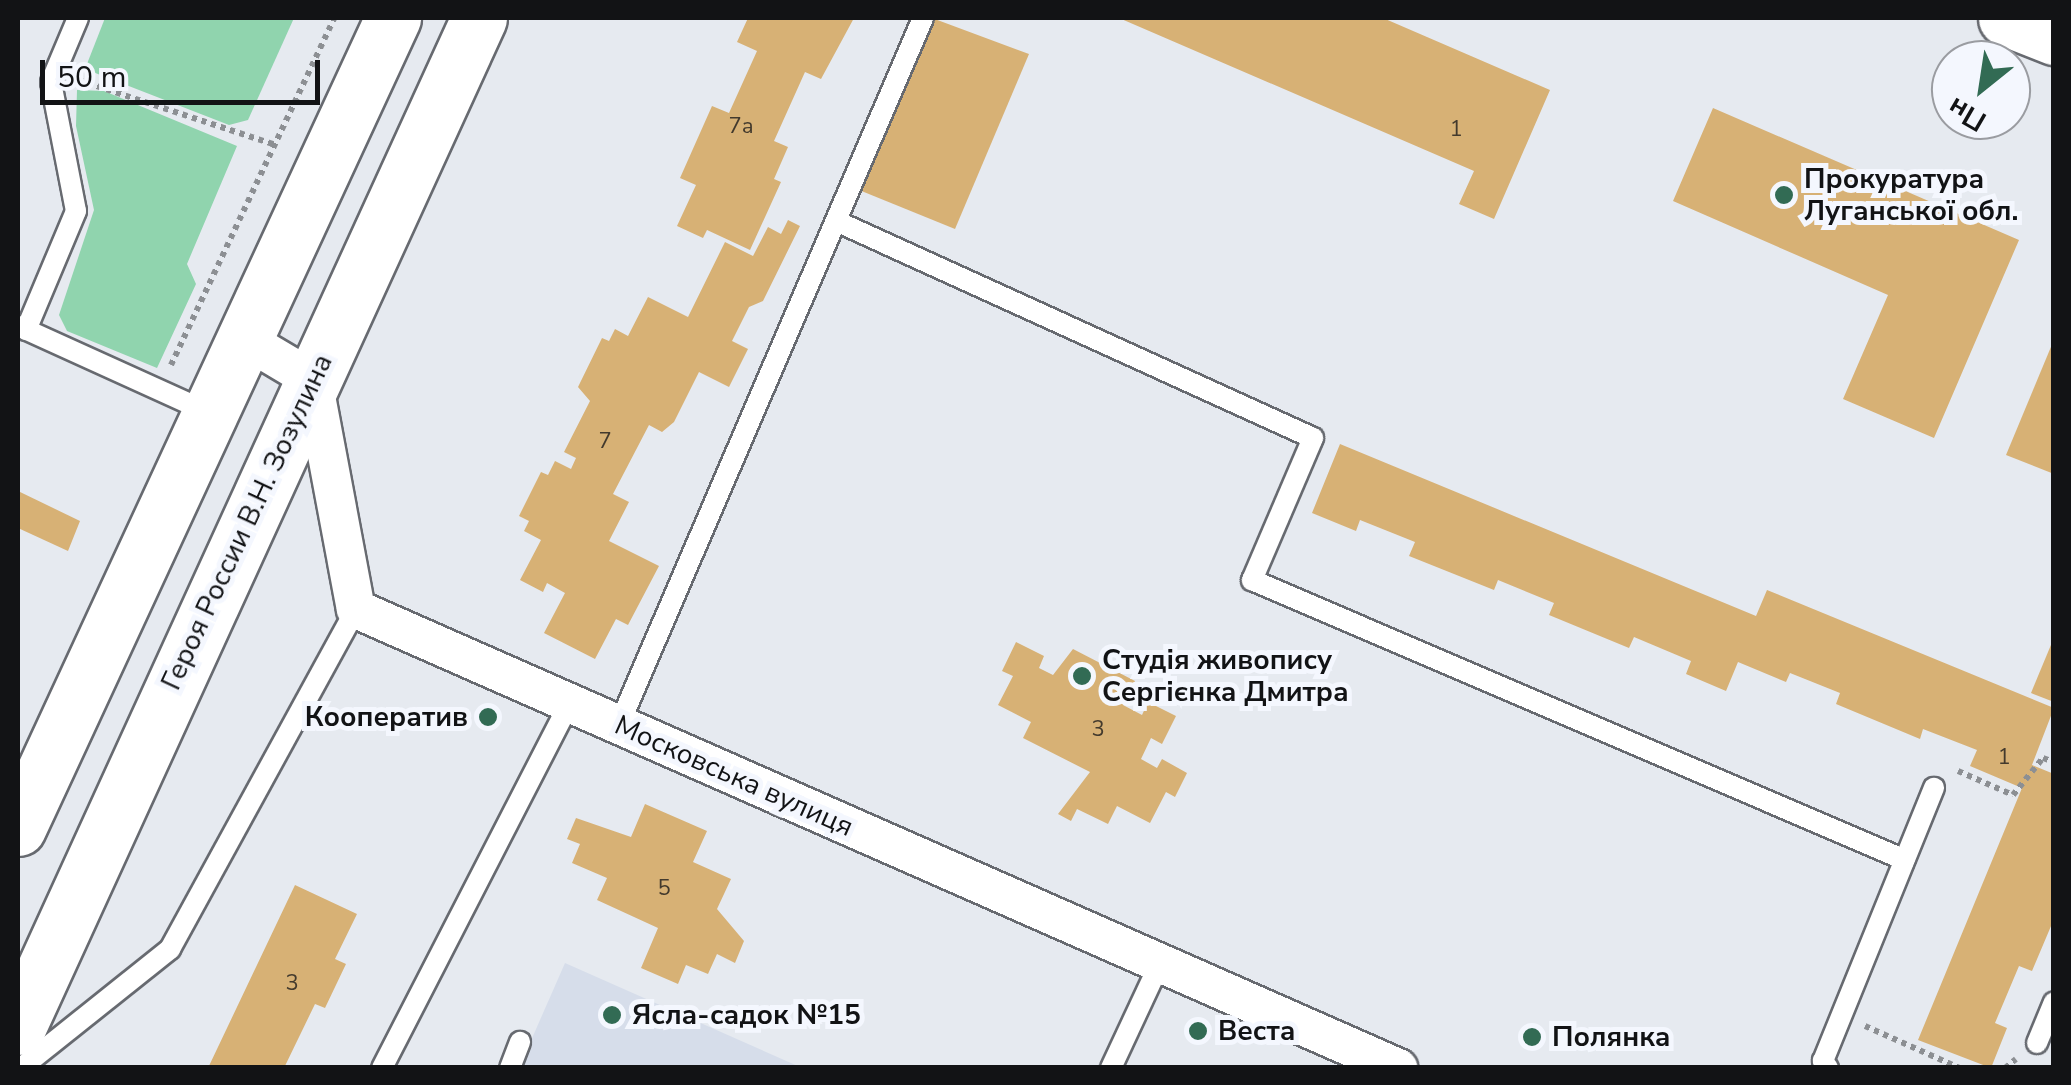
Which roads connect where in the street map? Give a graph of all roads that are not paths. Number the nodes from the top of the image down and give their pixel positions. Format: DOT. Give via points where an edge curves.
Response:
graph roads {
  1 [pos="78,18"];
  2 [pos="393,18"];
  3 [pos="479,18"];
  4 [pos="923,18"];
  5 [pos="2006,18"];
  6 [pos="2054,37"];
  7 [pos="836,221"];
  8 [pos="22,328"];
  9 [pos="246,340"];
  10 [pos="313,380"];
  11 [pos="212,414"];
  12 [pos="356,609"];
  13 [pos="570,702"];
  14 [pos="618,727"];
  15 [pos="1934,788"];
  16 [pos="18,828"];
  17 [pos="1905,860"];
  18 [pos="1161,961"];
  19 [pos="2054,1002"];
  20 [pos="18,1027"];
  21 [pos="520,1042"];
  22 [pos="2037,1042"];
  23 [pos="21,1068"];
  24 [pos="382,1068"];
  25 [pos="510,1068"];
  26 [pos="1111,1068"];
  27 [pos="1398,1068"];
  28 [pos="1828,1068"];
  1 -- 8 [label="lane" via="51,82 76,212"];
  2 -- 9 [label="main road"];
  3 -- 10 [label="main road, Героя России В.Н. Зозулина"];
  4 -- 7 [label="lane"];
  5 -- 6 [label="main road"];
  7 -- 14 [label="lane"];
  7 -- 17 [label="lane" via="1312,438 1252,580"];
  8 -- 11 [label="lane"];
  9 -- 10 [label="street"];
  9 -- 11 [label="main road"];
  10 -- 12 [label="street"];
  10 -- 20 [label="main road, Героя России В.Н. Зозулина"];
  11 -- 16 [label="main road"];
  12 -- 13 [label="street, Московська вулиця"];
  12 -- 23 [label="lane" via="170,948"];
  13 -- 14 [label="street, Московська вулиця"];
  13 -- 24 [label="lane"];
  14 -- 18 [label="street, Московська вулиця"];
  15 -- 17 [label="lane"];
  17 -- 28 [label="lane" via="1823,1061"];
  18 -- 26 [label="lane"];
  18 -- 27 [label="street, Московська вулиця"];
  19 -- 22 [label="lane"];
  21 -- 25 [label="lane"];
}
